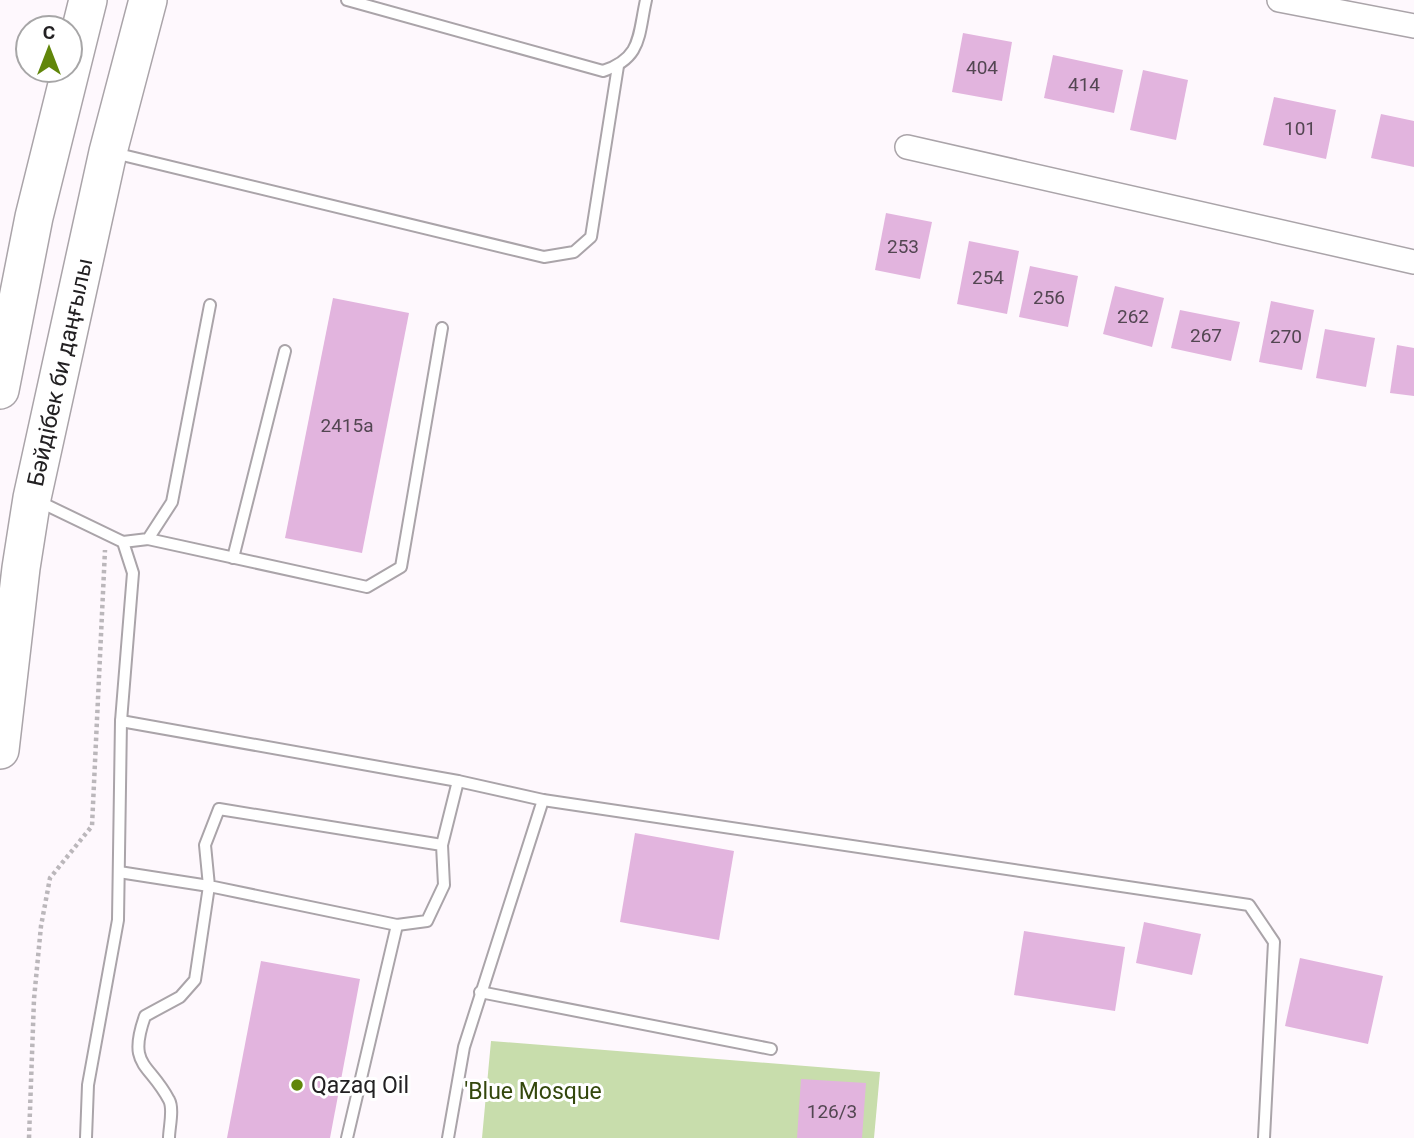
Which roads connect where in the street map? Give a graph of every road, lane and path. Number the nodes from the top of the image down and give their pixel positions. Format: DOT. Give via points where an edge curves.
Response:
graph roads {
  1 [pos="88,0"];
  2 [pos="148,0"];
  3 [pos="347,0"];
  4 [pos="646,0"];
  5 [pos="1279,0"];
  6 [pos="1414,26"];
  7 [pos="618,66"];
  8 [pos="907,147"];
  9 [pos="108,152"];
  10 [pos="1414,262"];
  11 [pos="210,305"];
  12 [pos="442,328"];
  13 [pos="285,351"];
  14 [pos="0,390"];
  15 [pos="32,498"];
  16 [pos="106,535"];
  17 [pos="148,539"];
  18 [pos="123,542"];
  19 [pos="233,558"];
  20 [pos="121,721"];
  21 [pos="0,750"];
  22 [pos="458,781"];
  23 [pos="543,800"];
  24 [pos="442,845"];
  25 [pos="119,872"];
  26 [pos="209,886"];
  27 [pos="397,925"];
  28 [pos="480,992"];
  29 [pos="771,1049"];
  30 [pos="29,1138"];
  31 [pos="86,1138"];
  32 [pos="169,1138"];
  33 [pos="347,1138"];
  34 [pos="448,1138"];
  35 [pos="1264,1138"];
  1 -- 14 [label="main road" via="34,217"];
  2 -- 9 [label="main road, Бәйдібек би даңғылы"];
  3 -- 7 [label="lane" via="603,71"];
  4 -- 7 [label="lane" via="633,54"];
  5 -- 6 [label="street"];
  7 -- 9 [label="lane" via="591,237 574,252 544,257"];
  8 -- 10 [label="street"];
  9 -- 15 [label="main road, Бәйдібек би даңғылы"];
  11 -- 17 [label="lane" via="172,502"];
  12 -- 19 [label="lane" via="401,567 367,587"];
  13 -- 19 [label="lane"];
  15 -- 16 [label="lane"];
  15 -- 21 [label="main road, Бәйдібек би даңғылы"];
  16 -- 18 [label="lane"];
  16 -- 30 [label="path" via="92,826 50,878 34,999"];
  17 -- 18 [label="lane"];
  17 -- 19 [label="lane"];
  18 -- 20 [label="lane" via="133,573"];
  20 -- 22 [label="lane"];
  20 -- 25 [label="lane"];
  22 -- 23 [label="lane"];
  22 -- 24 [label="lane"];
  23 -- 28 [label="lane"];
  23 -- 35 [label="lane" via="1249,905 1275,942"];
  24 -- 26 [label="lane" via="219,809 205,845"];
  24 -- 27 [label="lane" via="444,885 427,921"];
  25 -- 26 [label="lane"];
  25 -- 31 [label="lane" via="118,920 88,1085"];
  26 -- 27 [label="lane"];
  26 -- 32 [label="lane" via="195,980 180,997 145,1017 138,1036 139,1060 171,1102"];
  27 -- 33 [label="lane"];
  28 -- 29 [label="lane"];
  28 -- 34 [label="lane" via="464,1046"];
}
